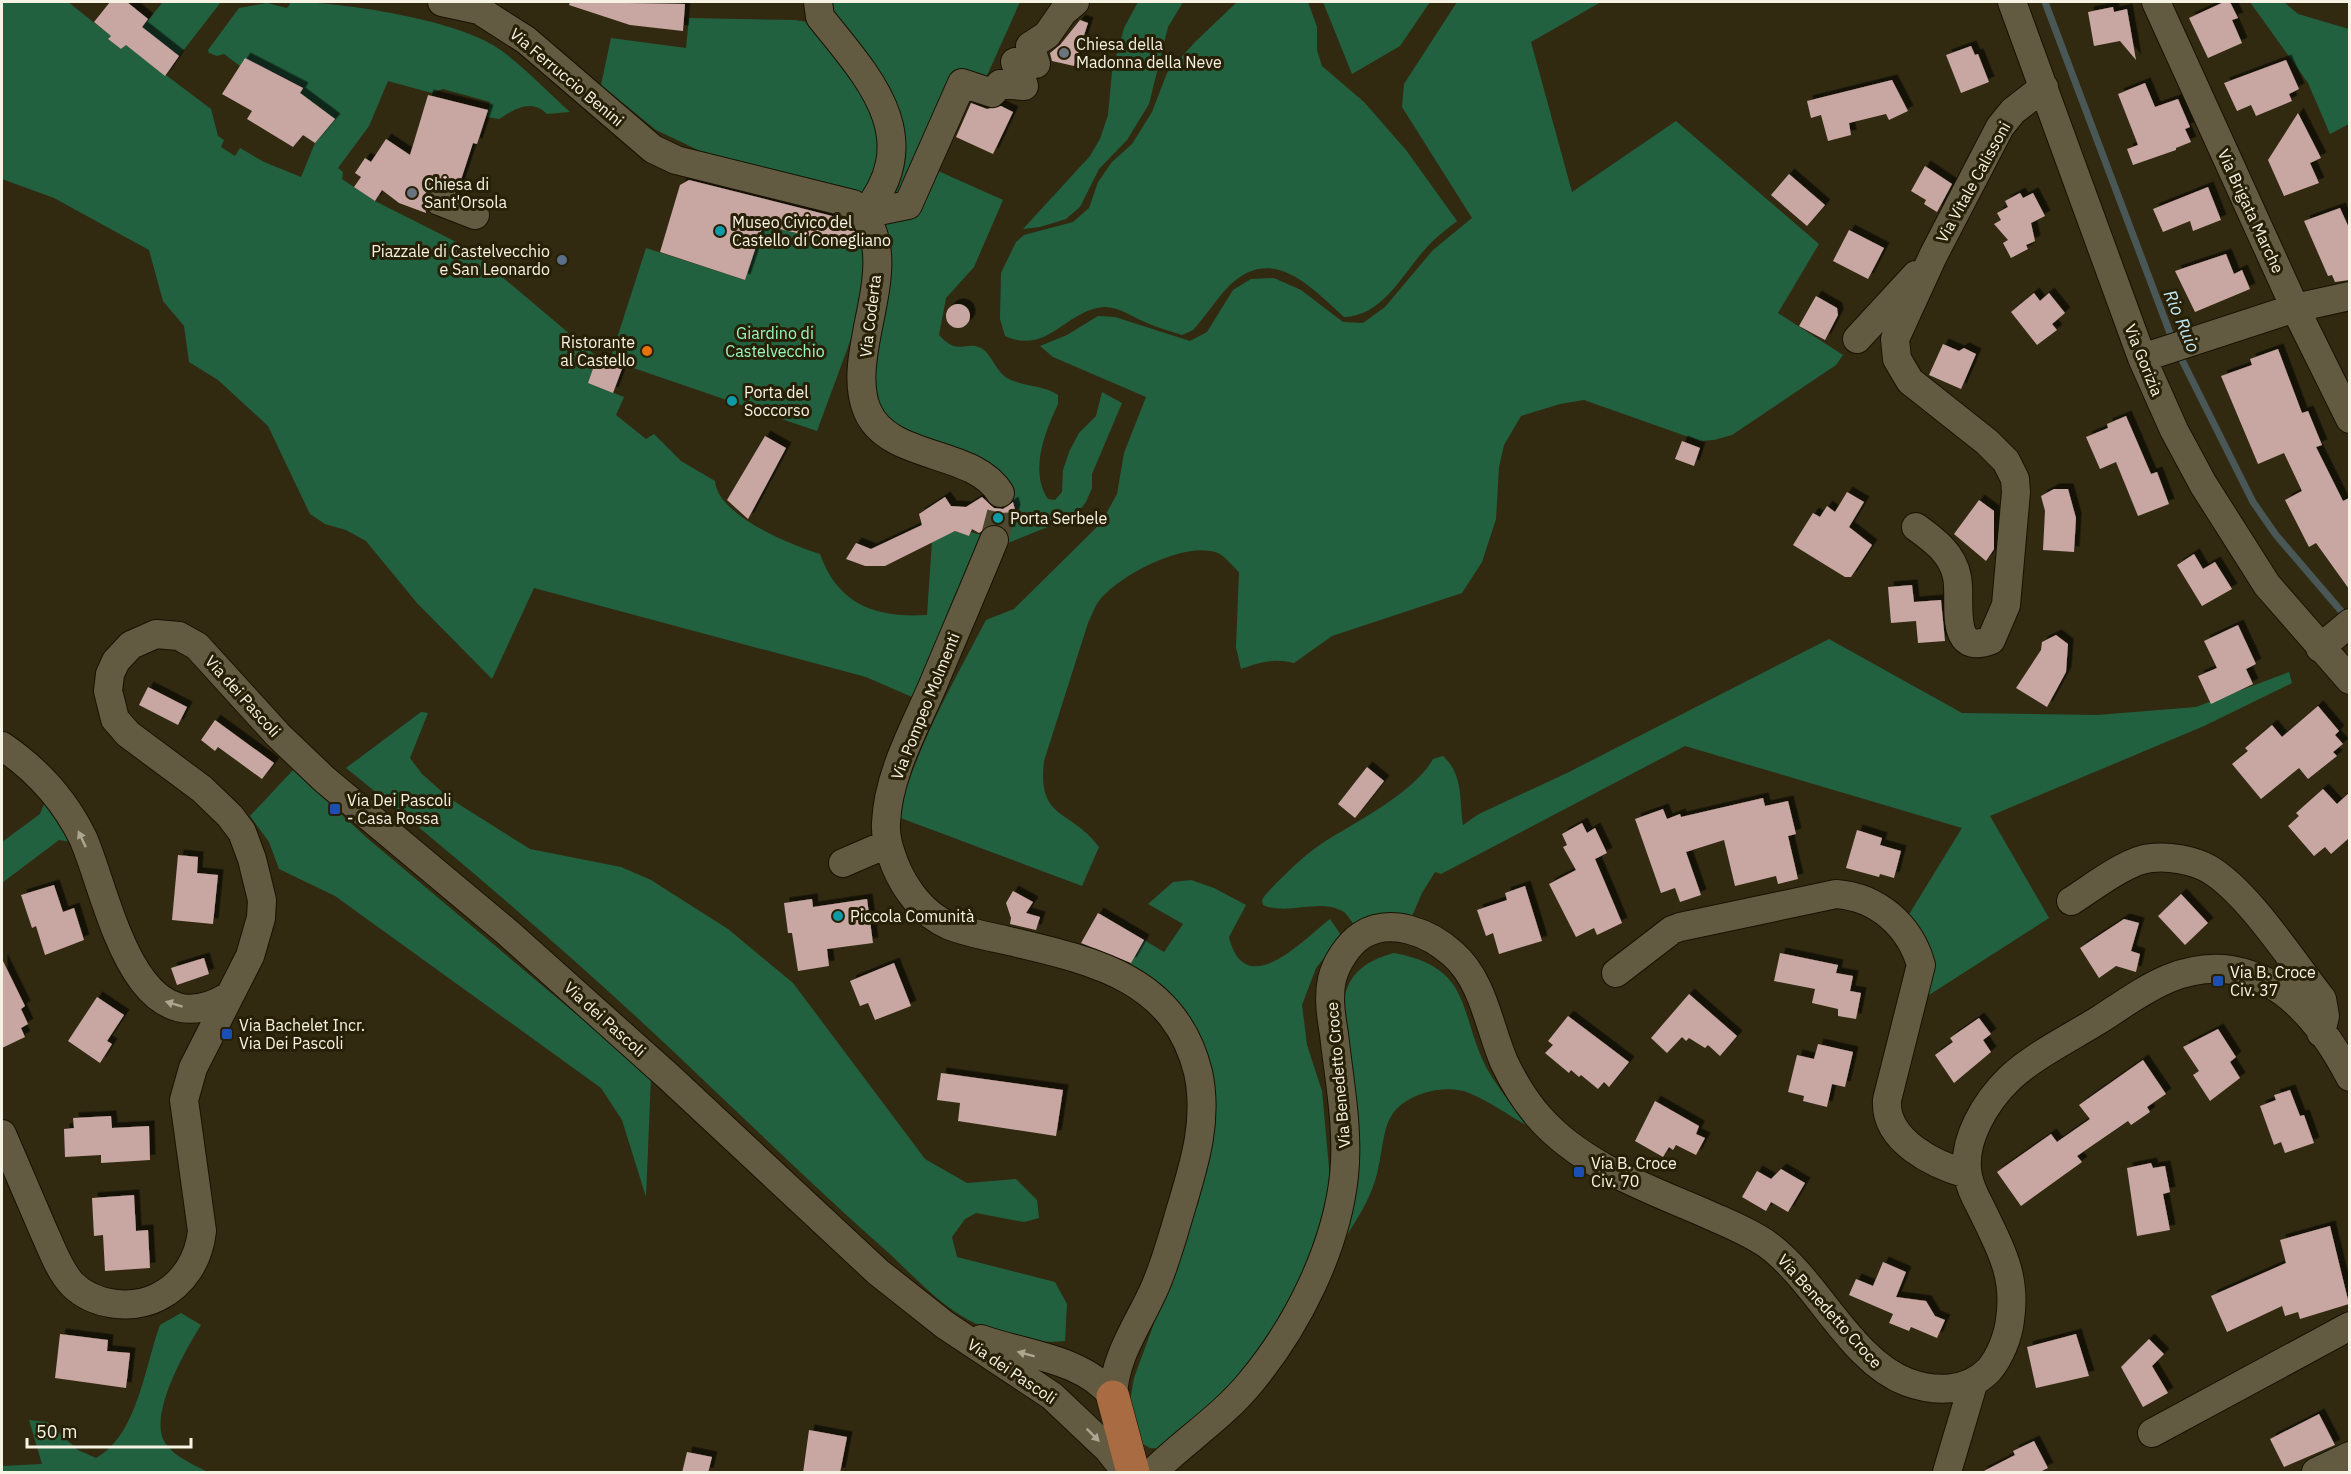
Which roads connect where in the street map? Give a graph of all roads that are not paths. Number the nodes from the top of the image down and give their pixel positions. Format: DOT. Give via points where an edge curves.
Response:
graph roads {
  1 [pos="442,2"];
  2 [pos="818,2"];
  3 [pos="1075,2"];
  4 [pos="2012,2"];
  5 [pos="2156,2"];
  6 [pos="2044,87"];
  7 [pos="439,201"];
  8 [pos="864,214"];
  9 [pos="475,216"];
  10 [pos="1933,256"];
  11 [pos="2349,296"];
  12 [pos="2295,308"];
  13 [pos="1857,339"];
  14 [pos="2152,354"];
  15 [pos="2349,419"];
  16 [pos="1000,493"];
  17 [pos="1916,527"];
  18 [pos="994,540"];
  19 [pos="2334,636"];
  20 [pos="2349,680"];
  21 [pos="2,746"];
  22 [pos="887,844"];
  23 [pos="843,863"];
  24 [pos="2071,901"];
  25 [pos="1616,972"];
  26 [pos="229,996"];
  27 [pos="2321,1033"];
  28 [pos="2349,1077"];
  29 [pos="2,1134"];
  30 [pos="1967,1174"];
  31 [pos="945,1325"];
  32 [pos="2349,1326"];
  33 [pos="1130,1336"];
  34 [pos="1060,1363"];
  35 [pos="1974,1381"];
  36 [pos="1052,1396"];
  37 [pos="1113,1397"];
  38 [pos="2152,1433"];
  39 [pos="2349,1456"];
  40 [pos="1126,1473"];
  41 [pos="1134,1473"];
  42 [pos="1153,1473"];
  43 [pos="1947,1473"];
  44 [pos="2316,1473"];
  1 -- 8 [label="street, Via Ferruccio Benini" via="478,10 526,40 653,149 676,160 853,204"];
  2 -- 8 [label="street" via="820,17 878,96 893,135 893,152 886,174 876,199"];
  3 -- 8 [label="street" via="1047,35 1030,46 1036,64 1015,62 1024,86 1000,84 992,93 962,83 908,205"];
  4 -- 6 [label="street, Via Gorizia"];
  5 -- 12 [label="street, Via Brigata Marche"];
  6 -- 10 [label="street, Via Vitale Calissoni" via="2013,111 2000,127"];
  6 -- 14 [label="street, Via Gorizia"];
  7 -- 9 [label="street"];
  8 -- 16 [label="street, Via Coderta" via="873,228 878,255 861,390 867,412 878,428 901,443 974,472 995,484"];
  10 -- 13 [label="street, Via Vitale Calissoni"];
  10 -- 17 [label="street, Via Vitale Calissoni" via="1895,339 1897,359 1910,381 2006,461 2014,479 2006,605 1991,640 1982,644 1972,642 1962,634 1957,577 1948,555"];
  11 -- 12 [label="street"];
  12 -- 14 [label="street"];
  12 -- 15 [label="street, Via Brigata Marche"];
  14 -- 19 [label="street, Via Gorizia" via="2174,430 2231,530 2267,585"];
  18 -- 22 [label="street, Via Pompeo Molmenti" via="895,777 886,824"];
  19 -- 20 [label="street, Via Gorizia"];
  26 -- 21 [label="street, one-way" via="207,1006 181,1007 164,1001 145,985 126,953 83,839 69,813 37,776"];
  22 -- 23 [label="street"];
  22 -- 33 [label="street, Via Pompeo Molmenti" via="909,892 935,918 1074,957 1122,975 1160,1004 1183,1034 1201,1089 1199,1145 1164,1263"];
  24 -- 27 [label="street" via="2130,865 2150,858 2181,859 2208,868 2237,891 2322,999 2325,1016"];
  25 -- 30 [label="street" via="1680,927 1836,894 1852,895 1874,904 1906,931 1921,965 1887,1100 1889,1116 1905,1141 1920,1155"];
  26 -- 29 [label="street, Via dei Pascoli" via="187,1086 184,1109 202,1238 191,1268 169,1291 144,1303 119,1305 92,1298 71,1283 56,1258"];
  26 -- 31 [label="street, Via dei Pascoli" via="250,956 261,918 259,879 242,832 202,789 128,734 110,706 110,674 116,661 131,645 156,634 179,636 197,646 324,779 507,932 669,1077 819,1220"];
  27 -- 28 [label="street"];
  27 -- 30 [label="street" via="2297,1001 2252,976 2217,970 2165,978 2014,1075 1978,1123 1970,1144"];
  30 -- 35 [label="street, Via Benedetto Croce" via="2006,1259 2013,1286 2008,1332 1999,1354 1989,1370"];
  34 -- 31 [label="street, Via dei Pascoli, one-way"];
  31 -- 36 [label="street, Via dei Pascoli"];
  32 -- 38 [label="street"];
  33 -- 34 [label="street, Via dei Pascoli" via="1098,1355"];
  33 -- 37 [label="street, Via Pompeo Molmenti" via="1119,1362"];
  34 -- 37 [label="street, Via dei Pascoli" via="1090,1375"];
  35 -- 42 [label="street, Via Benedetto Croce" via="1954,1389 1934,1390 1879,1368 1789,1263 1767,1244 1744,1230 1607,1170 1573,1148 1534,1112 1520,1089 1506,1065 1477,989 1461,962 1417,932 1397,927 1377,929 1349,946 1331,980 1345,1174 1336,1220 1321,1262 1286,1333 1248,1386"];
  35 -- 43 [label="street, Via Benedetto Croce"];
  36 -- 37 [label="street" via="1079,1402"];
  36 -- 40 [label="street, Via dei Pascoli, one-way" via="1108,1449"];
  37 -- 41 [label="main road"];
  39 -- 44 [label="street"];
}
